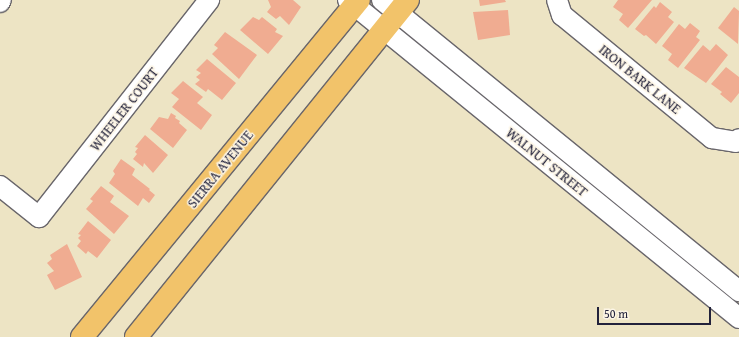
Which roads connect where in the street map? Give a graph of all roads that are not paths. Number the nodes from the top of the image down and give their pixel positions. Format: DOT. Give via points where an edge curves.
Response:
graph roads {
  1 [pos="209,0"];
  2 [pos="557,0"];
  3 [pos="354,2"];
  4 [pos="396,4"];
  5 [pos="384,30"];
  6 [pos="738,140"];
  7 [pos="0,186"];
  8 [pos="739,291"];
  9 [pos="739,318"];
  10 [pos="82,337"];
  11 [pos="136,337"];
  1 -- 7 [label="street, WHEELER COURT" via="39,217"];
  2 -- 6 [label="street, IRON BARK LANE" via="562,15 712,138"];
  3 -- 5 [label="street, WALNUT STREET"];
  3 -- 10 [label="main road, SIERRA AVENUE"];
  4 -- 5 [label="main road"];
  4 -- 8 [label="street, WALNUT STREET"];
  5 -- 9 [label="street, WALNUT STREET"];
  5 -- 11 [label="main road"];
}
